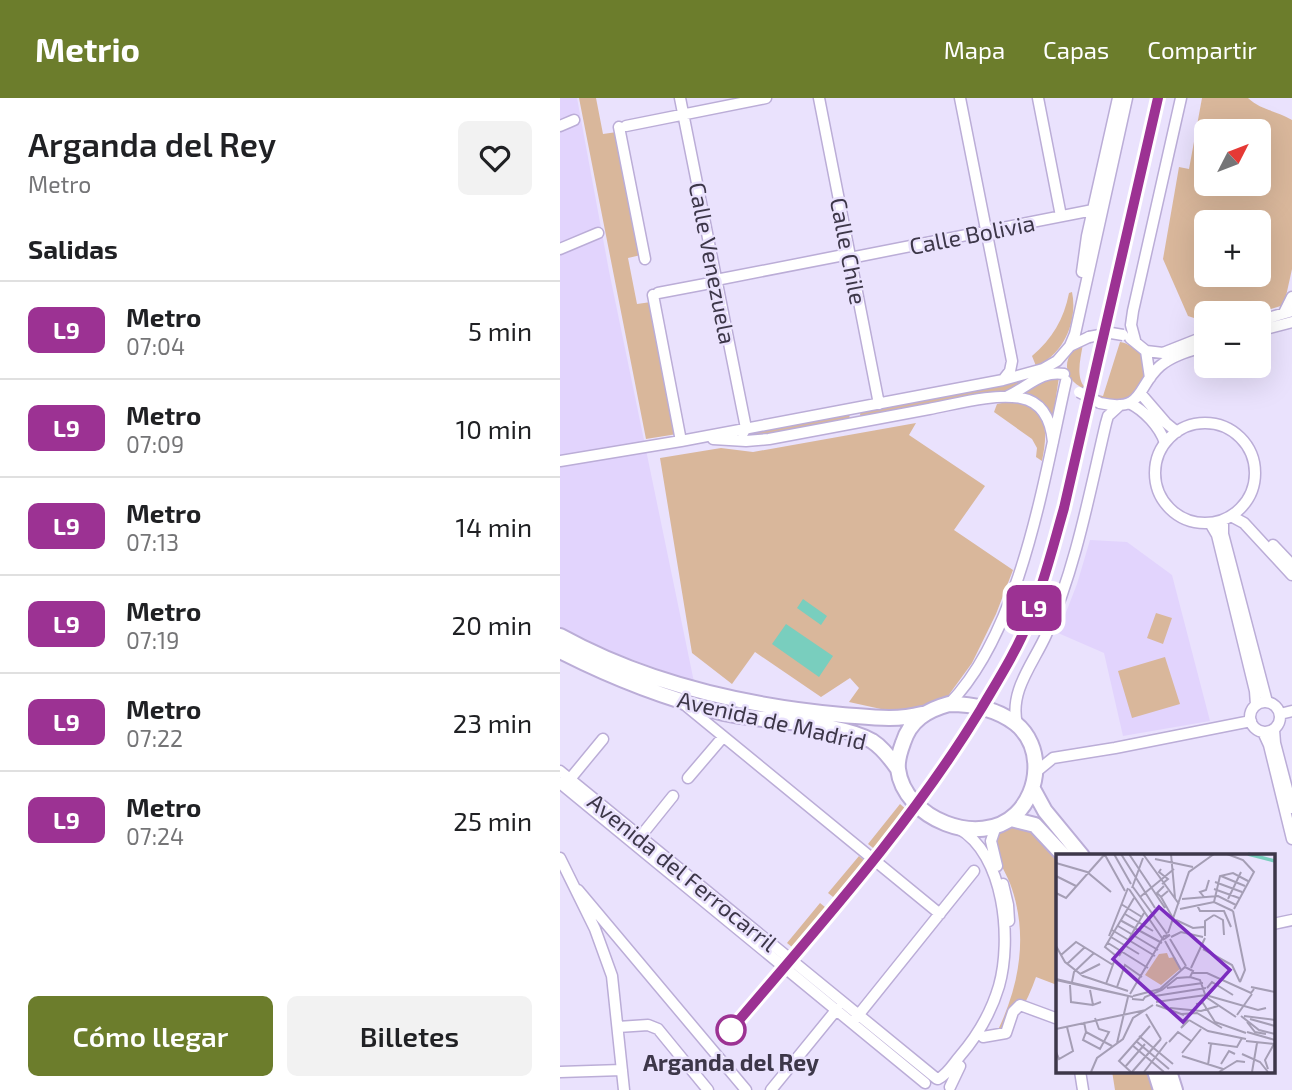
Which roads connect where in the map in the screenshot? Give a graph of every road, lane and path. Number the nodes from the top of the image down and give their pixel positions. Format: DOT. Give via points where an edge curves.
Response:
graph roads {
  1 [pos="680,98"];
  2 [pos="766,98"];
  3 [pos="819,98"];
  4 [pos="960,98"];
  5 [pos="1038,98"];
  6 [pos="1118,98"];
  7 [pos="1127,98"];
  8 [pos="1181,98"];
  9 [pos="683,114"];
  10 [pos="574,120"];
  11 [pos="560,126"];
  12 [pos="1093,210"];
  13 [pos="1061,216"];
  14 [pos="986,231"];
  15 [pos="598,233"];
  16 [pos="560,249"];
  17 [pos="850,256"];
  18 [pos="645,258"];
  19 [pos="716,281"];
  20 [pos="1292,298"];
  21 [pos="1081,306"];
  22 [pos="1288,312"];
  23 [pos="1271,317"];
  24 [pos="1289,326"];
  25 [pos="1271,329"];
  26 [pos="1135,340"];
  27 [pos="1194,341"];
  28 [pos="1066,350"];
  29 [pos="1146,351"];
  30 [pos="1194,351"];
  31 [pos="1012,361"];
  32 [pos="1026,374"];
  33 [pos="1065,377"];
  34 [pos="1003,380"];
  35 [pos="1149,382"];
  36 [pos="1141,394"];
  37 [pos="1004,398"];
  38 [pos="879,404"];
  39 [pos="1125,404"];
  40 [pos="858,408"];
  41 [pos="859,422"];
  42 [pos="746,428"];
  43 [pos="1177,432"];
  44 [pos="681,441"];
  45 [pos="737,441"];
  46 [pos="1053,442"];
  47 [pos="1165,443"];
  48 [pos="560,461"];
  49 [pos="1242,506"];
  50 [pos="1227,518"];
  51 [pos="1210,523"];
  52 [pos="1292,565"];
  53 [pos="1292,575"];
  54 [pos="560,636"];
  55 [pos="560,651"];
  56 [pos="680,700"];
  57 [pos="949,704"];
  58 [pos="1262,704"];
  59 [pos="1292,711"];
  60 [pos="923,713"];
  61 [pos="1280,714"];
  62 [pos="1251,721"];
  63 [pos="1017,725"];
  64 [pos="1269,731"];
  65 [pos="723,737"];
  66 [pos="603,739"];
  67 [pos="1031,747"];
  68 [pos="1052,758"];
  69 [pos="898,769"];
  70 [pos="560,771"];
  71 [pos="1036,772"];
  72 [pos="688,778"];
  73 [pos="565,781"];
  74 [pos="1033,789"];
  75 [pos="673,796"];
  76 [pos="1292,808"];
  77 [pos="1011,819"];
  78 [pos="996,826"];
  79 [pos="954,827"];
  80 [pos="640,836"];
  81 [pos="1292,839"];
  82 [pos="1063,854"];
  83 [pos="1080,854"];
  84 [pos="560,859"];
  85 [pos="974,871"];
  86 [pos="578,890"];
  87 [pos="941,913"];
  88 [pos="1292,920"];
  89 [pos="1275,924"];
  90 [pos="595,929"];
  91 [pos="614,933"];
  92 [pos="836,1009"];
  93 [pos="856,1018"];
  94 [pos="1056,1018"];
  95 [pos="618,1027"];
  96 [pos="984,1037"];
  97 [pos="622,1070"];
  98 [pos="560,1072"];
  99 [pos="1080,1072"];
  100 [pos="1155,1072"];
  101 [pos="1169,1072"];
  102 [pos="938,1079"];
  103 [pos="923,1086"];
  104 [pos="951,1089"];
  105 [pos="624,1090"];
  106 [pos="708,1090"];
  107 [pos="746,1090"];
  108 [pos="771,1090"];
  109 [pos="1083,1090"];
  110 [pos="1161,1090"];
  111 [pos="1175,1090"];
  1 -- 9 [label="street, Calle Venezuela"];
  2 -- 9 [label="street"];
  3 -- 17 [label="street, Calle Chile"];
  4 -- 14 [label="street"];
  5 -- 13 [label="street"];
  6 -- 12 [label="street"];
  7 -- 21 [label="street"];
  8 -- 26 [label="street" via="1133,311"];
  9 -- 18 [label="street" via="622,126"];
  9 -- 19 [label="street, Calle Venezuela"];
  10 -- 11 [label="street"];
  12 -- 13 [label="street, Calle Bolivia"];
  12 -- 21 [label="street" via="1079,293"];
  13 -- 14 [label="street, Calle Bolivia"];
  14 -- 17 [label="street, Calle Bolivia"];
  14 -- 31 [label="street"];
  15 -- 16 [label="street"];
  17 -- 19 [label="street, Calle Bolivia"];
  17 -- 38 [label="street, Calle Chile"];
  19 -- 42 [label="street, Calle Venezuela"];
  19 -- 44 [label="street, Calle Bolivia" via="655,294"];
  20 -- 22 [label="street"];
  21 -- 28 [label="street"];
  22 -- 23 [label="street"];
  24 -- 25 [label="street"];
  26 -- 28 [label="street, bridge" via="1111,333 1089,337"];
  26 -- 29 [label="street"];
  27 -- 29 [label="street" via="1163,353"];
  28 -- 32 [label="street" via="1051,365"];
  28 -- 33 [label="street"];
  29 -- 35 [label="street"];
  30 -- 35 [label="street" via="1168,361"];
  31 -- 32 [label="street"];
  31 -- 34 [label="street"];
  32 -- 34 [label="street"];
  33 -- 37 [label="street" via="1044,374"];
  33 -- 39 [label="street, bridge" via="1079,392 1100,403"];
  33 -- 46 [label="street"];
  34 -- 38 [label="street"];
  35 -- 36 [label="street"];
  36 -- 39 [label="street"];
  36 -- 43 [label="street"];
  37 -- 41 [label="street"];
  37 -- 46 [label="street" via="1020,398 1041,408"];
  38 -- 40 [label="street"];
  39 -- 47 [label="street" via="1137,407"];
  39 -- 63 [label="street" via="1108,415 1074,562 1014,703"];
  40 -- 41 [label="street" via="854,415"];
  40 -- 42 [label="street"];
  41 -- 45 [label="street"];
  42 -- 44 [label="street"];
  42 -- 45 [label="street"];
  43 -- 47 [label="street"];
  43 -- 49 [label="street" via="1195,424 1215,425 1242,440 1251,455 1255,477"];
  44 -- 45 [label="street"];
  44 -- 48 [label="street"];
  46 -- 57 [label="street" via="1011,595 981,662"];
  47 -- 51 [label="street" via="1155,469 1160,496 1181,517"];
  49 -- 50 [label="street"];
  49 -- 52 [label="street"];
  50 -- 51 [label="street"];
  50 -- 53 [label="street" via="1244,523"];
  50 -- 58 [label="street" via="1223,534"];
  51 -- 58 [label="street"];
  54 -- 60 [label="highway, Avenida de Madrid" via="654,678 744,702 905,719"];
  55 -- 56 [label="highway, Avenida de Madrid" via="611,676"];
  56 -- 65 [label="street"];
  56 -- 69 [label="highway, Avenida de Madrid" via="721,713 862,737 874,742"];
  57 -- 60 [label="highway"];
  57 -- 63 [label="highway" via="978,706"];
  58 -- 61 [label="street" via="1273,704"];
  58 -- 62 [label="street" via="1253,709"];
  59 -- 61 [label="street"];
  60 -- 69 [label="highway" via="906,733"];
  61 -- 64 [label="street" via="1278,726"];
  62 -- 64 [label="street" via="1258,730"];
  62 -- 68 [label="street"];
  63 -- 67 [label="highway"];
  64 -- 76 [label="street"];
  64 -- 81 [label="street"];
  65 -- 72 [label="street"];
  65 -- 87 [label="street"];
  66 -- 73 [label="street"];
  67 -- 68 [label="street"];
  67 -- 71 [label="highway"];
  68 -- 71 [label="street"];
  69 -- 79 [label="highway" via="918,806"];
  70 -- 73 [label="street, Avenida del Ferrocarril"];
  71 -- 74 [label="highway"];
  73 -- 80 [label="street, Avenida del Ferrocarril"];
  73 -- 92 [label="street, Avenida del Ferrocarril"];
  74 -- 77 [label="highway" via="1027,804"];
  74 -- 83 [label="highway"];
  75 -- 80 [label="street"];
  77 -- 78 [label="highway"];
  77 -- 82 [label="highway" via="1035,825"];
  78 -- 79 [label="highway"];
  78 -- 96 [label="street" via="991,841 1009,905 1010,955 999,1004"];
  79 -- 102 [label="street" via="973,839 989,863 1002,906 1004,954 987,1019"];
  80 -- 93 [label="street, Avenida del Ferrocarril"];
  84 -- 86 [label="street"];
  85 -- 87 [label="street"];
  86 -- 90 [label="street"];
  86 -- 91 [label="street"];
  87 -- 93 [label="street"];
  88 -- 89 [label="street"];
  90 -- 91 [label="street"];
  90 -- 95 [label="street" via="611,976"];
  91 -- 107 [label="street"];
  92 -- 93 [label="street, Avenida del Ferrocarril"];
  92 -- 108 [label="street"];
  93 -- 102 [label="street, Avenida del Ferrocarril"];
  93 -- 103 [label="street, Avenida del Ferrocarril"];
  94 -- 96 [label="street" via="1020,1005 1006,1033"];
  95 -- 97 [label="street"];
  95 -- 106 [label="street" via="658,1029"];
  96 -- 104 [label="street" via="958,1068"];
  97 -- 98 [label="street"];
  97 -- 105 [label="street"];
  99 -- 109 [label="street"];
  100 -- 110 [label="highway"];
  101 -- 111 [label="highway"];
  102 -- 103 [label="street"];
  102 -- 104 [label="street, Avenida del Ferrocarril"];
}
